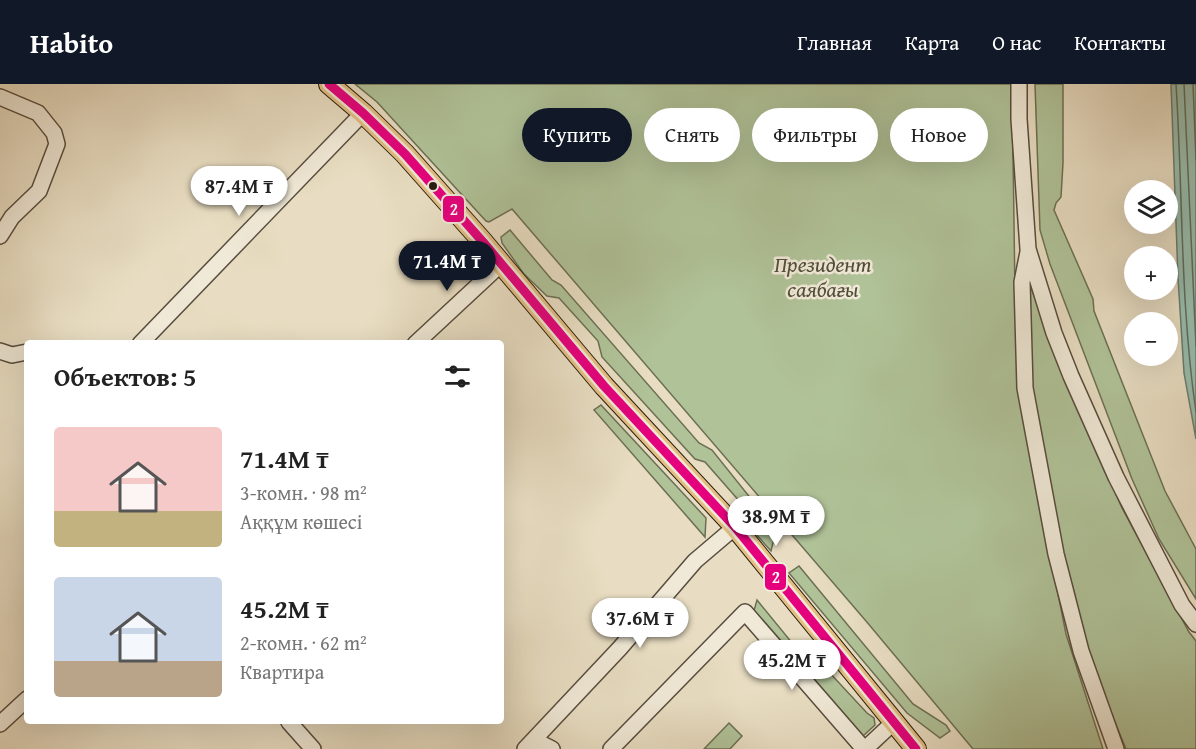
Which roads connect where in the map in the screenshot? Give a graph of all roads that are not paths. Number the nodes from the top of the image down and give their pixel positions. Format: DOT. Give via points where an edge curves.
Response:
graph roads {
  1 [pos="329,84"];
  2 [pos="1019,84"];
  3 [pos="0,97"];
  4 [pos="363,113"];
  5 [pos="0,236"];
  6 [pos="1028,249"];
  7 [pos="501,264"];
  8 [pos="147,340"];
  9 [pos="419,340"];
  10 [pos="735,527"];
  11 [pos="1196,624"];
  12 [pos="24,702"];
  13 [pos="894,723"];
  14 [pos="0,724"];
  15 [pos="291,724"];
  16 [pos="530,744"];
  17 [pos="313,749"];
  18 [pos="552,749"];
  19 [pos="611,749"];
  20 [pos="864,749"];
  21 [pos="916,749"];
  22 [pos="1116,749"];
  1 -- 4 [label="main road"];
  2 -- 6 [label="street"];
  3 -- 5 [label="street" via="38,114 54,133 57,144 39,191 12,217"];
  4 -- 7 [label="main road" via="405,154"];
  4 -- 8 [label="street"];
  6 -- 11 [label="street" via="1054,333 1116,477 1182,605"];
  6 -- 22 [label="street" via="1022,282 1025,388 1056,554 1081,651"];
  7 -- 9 [label="street"];
  7 -- 10 [label="main road" via="604,387"];
  10 -- 13 [label="main road" via="874,706"];
  10 -- 16 [label="street" via="695,561"];
  12 -- 14 [label="street"];
  13 -- 20 [label="street"];
  13 -- 21 [label="main road"];
  15 -- 17 [label="street"];
  16 -- 18 [label="street"];
  19 -- 20 [label="street" via="745,612"];
}
